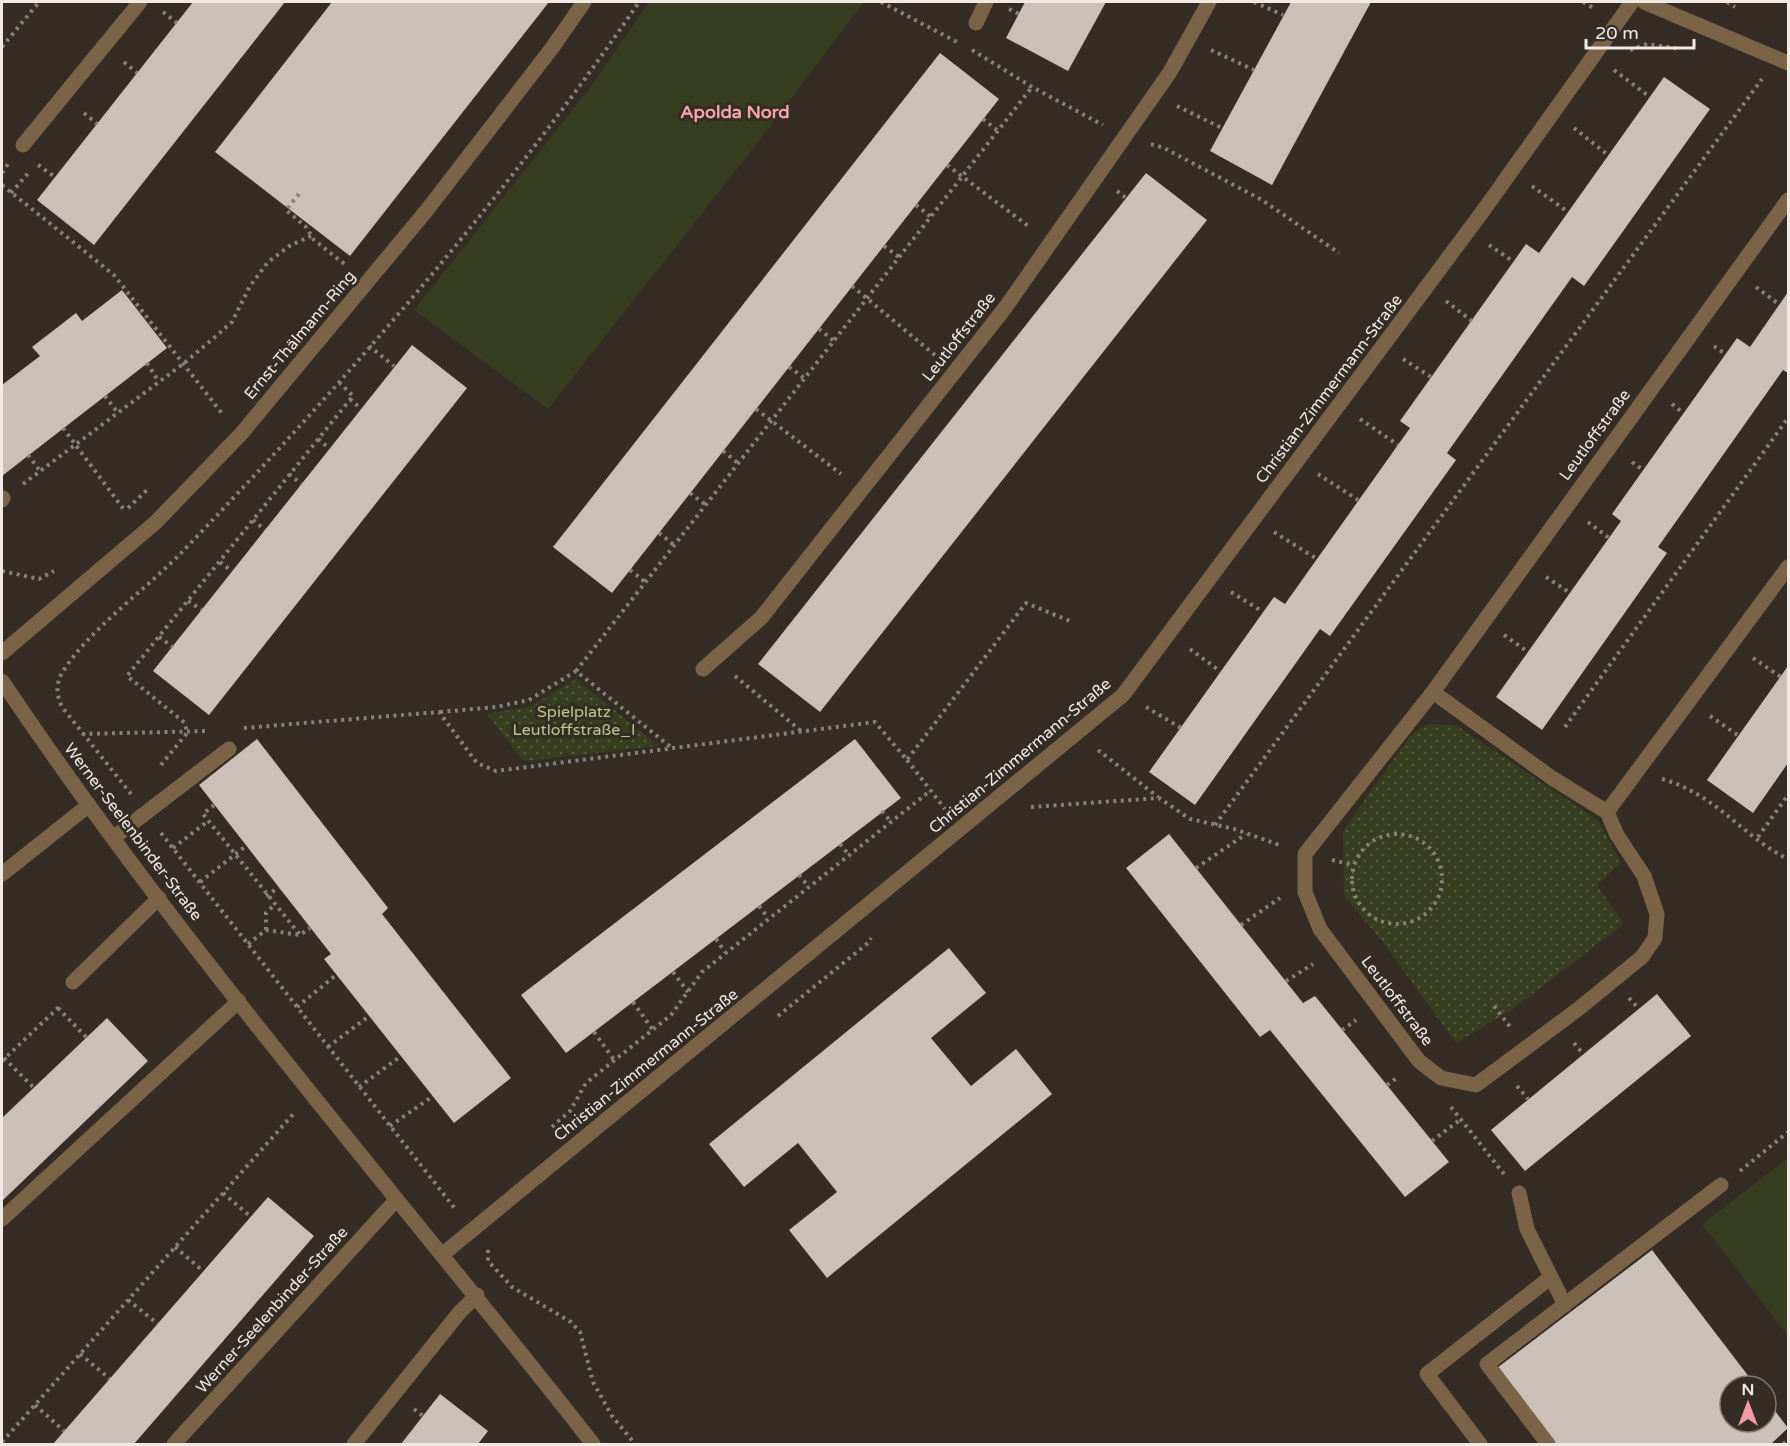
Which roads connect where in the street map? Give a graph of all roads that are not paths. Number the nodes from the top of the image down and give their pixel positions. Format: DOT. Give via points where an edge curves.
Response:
graph roads {
  1 [pos="140,2"];
  2 [pos="584,2"];
  3 [pos="987,2"];
  4 [pos="1209,2"];
  5 [pos="1632,2"];
  6 [pos="1644,2"];
  7 [pos="976,23"];
  8 [pos="1788,63"];
  9 [pos="23,145"];
  10 [pos="1788,201"];
  11 [pos="1788,567"];
  12 [pos="2,653"];
  13 [pos="709,664"];
  14 [pos="2,681"];
  15 [pos="1433,692"];
  16 [pos="230,749"];
  17 [pos="88,806"];
  18 [pos="1607,812"];
  19 [pos="113,838"];
  20 [pos="2,874"];
  21 [pos="159,898"];
  22 [pos="74,982"];
  23 [pos="239,1001"];
  24 [pos="1721,1185"];
  25 [pos="1519,1193"];
  26 [pos="396,1200"];
  27 [pos="2,1219"];
  28 [pos="443,1254"];
  29 [pos="1551,1277"];
  30 [pos="477,1296"];
  31 [pos="1565,1305"];
  32 [pos="174,1444"];
  33 [pos="354,1444"];
  34 [pos="593,1444"];
  35 [pos="1480,1444"];
  36 [pos="1548,1444"];
  1 -- 9 [label="street"];
  2 -- 12 [label="street, Ernst-Thälmann-Ring" via="427,210 241,434 156,522"];
  3 -- 7 [label="street"];
  4 -- 13 [label="street, Leutloffstraße" via="1154,94 955,372 761,618"];
  5 -- 28 [label="street, Christian-Zimmermann-Straße" via="1484,212 1123,695"];
  6 -- 8 [label="street"];
  10 -- 15 [label="street, Leutloffstraße"];
  11 -- 18 [label="street"];
  14 -- 17 [label="street, Werner-Seelenbinder-Straße"];
  15 -- 18 [label="street" via="1552,778"];
  15 -- 18 [label="street, Leutloffstraße" via="1305,855 1305,892 1320,929 1419,1061 1441,1078 1476,1085 1642,957 1654,938 1657,914 1644,876"];
  16 -- 19 [label="street"];
  17 -- 19 [label="street, Werner-Seelenbinder-Straße"];
  17 -- 20 [label="street"];
  19 -- 21 [label="street, Werner-Seelenbinder-Straße"];
  21 -- 22 [label="street"];
  21 -- 23 [label="street, Werner-Seelenbinder-Straße"];
  23 -- 26 [label="street, Werner-Seelenbinder-Straße"];
  23 -- 27 [label="street"];
  24 -- 31 [label="street"];
  25 -- 29 [label="street" via="1527,1228"];
  26 -- 28 [label="street, Werner-Seelenbinder-Straße"];
  26 -- 32 [label="street, Werner-Seelenbinder-Straße"];
  28 -- 30 [label="street, Werner-Seelenbinder-Straße"];
  29 -- 31 [label="street"];
  29 -- 35 [label="street" via="1427,1374"];
  30 -- 33 [label="street"];
  30 -- 34 [label="street, Werner-Seelenbinder-Straße"];
  31 -- 36 [label="street" via="1487,1364"];
}
